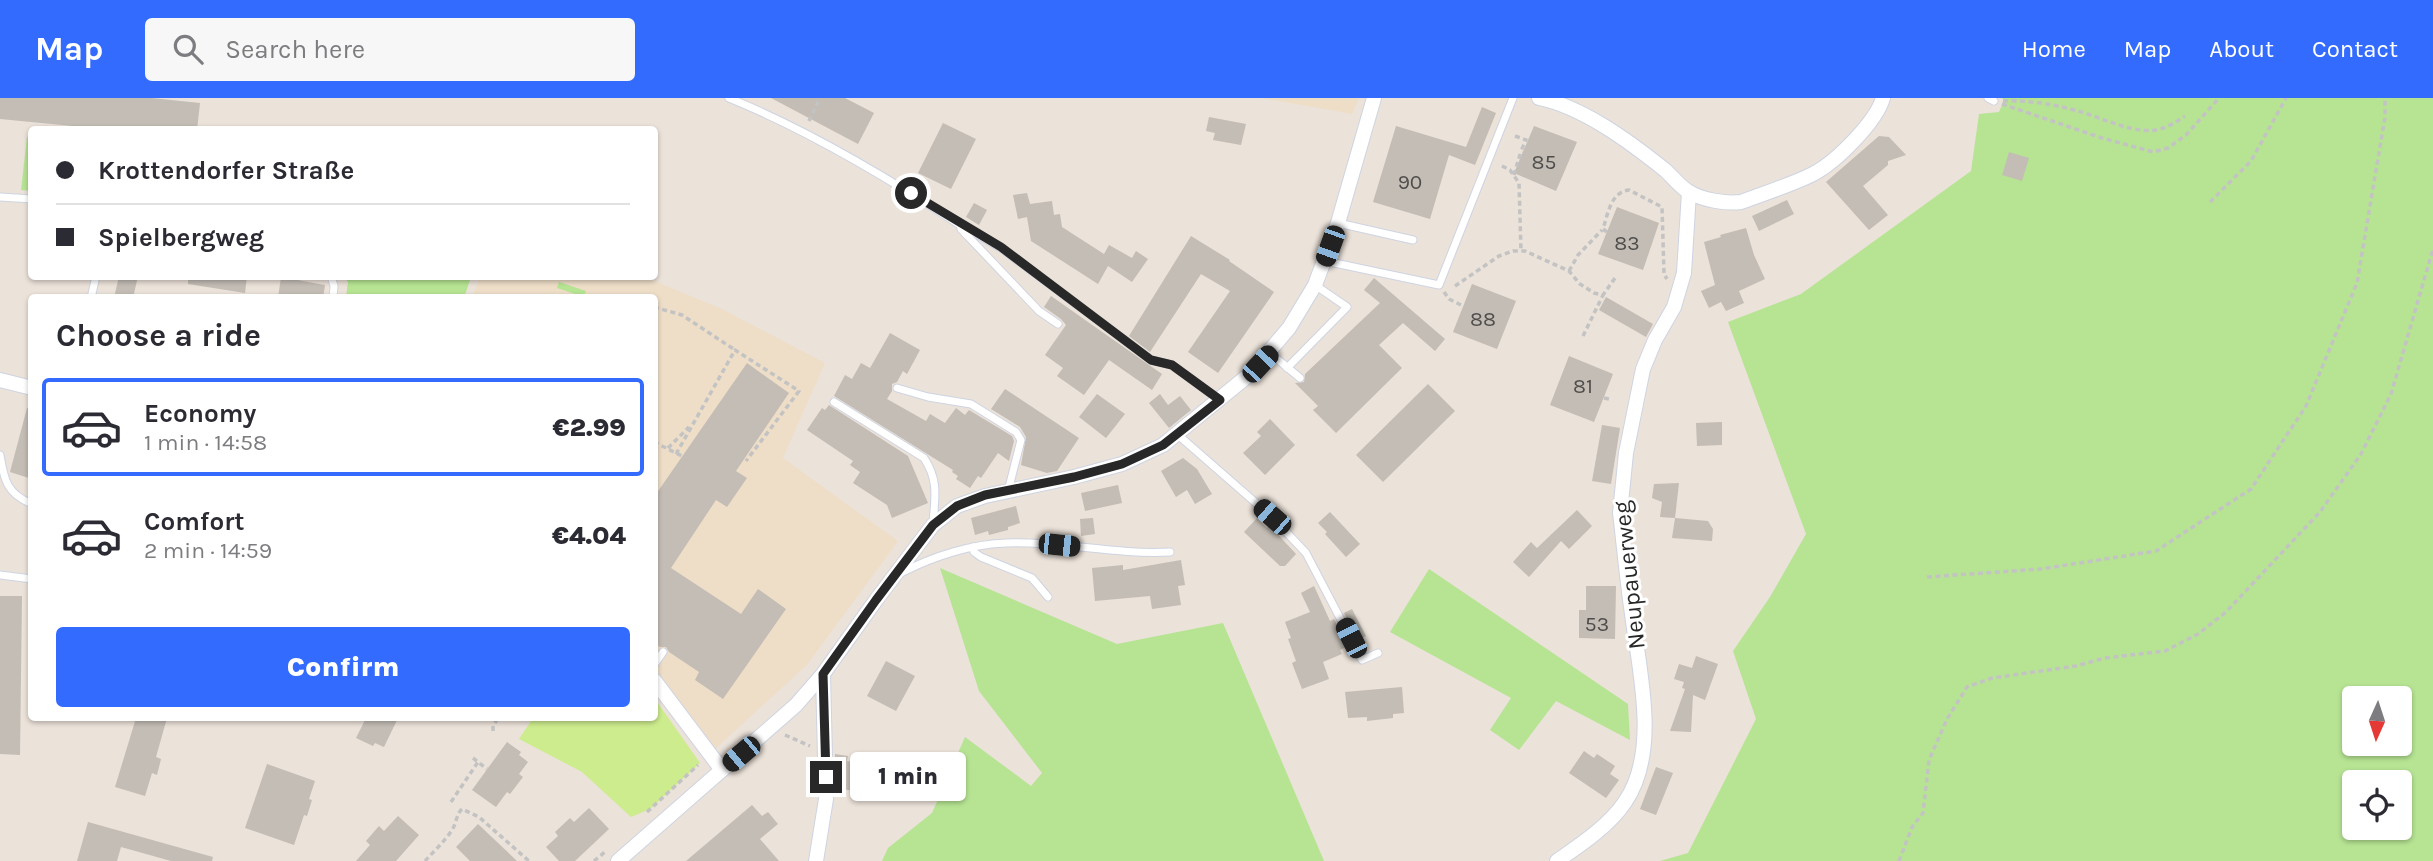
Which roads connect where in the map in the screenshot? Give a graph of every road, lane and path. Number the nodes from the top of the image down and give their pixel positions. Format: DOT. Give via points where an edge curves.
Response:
graph roads {
  1 [pos="729,98"];
  2 [pos="820,98"];
  3 [pos="1374,98"];
  4 [pos="1513,98"];
  5 [pos="1539,98"];
  6 [pos="1883,98"];
  7 [pos="2219,98"];
  8 [pos="2286,98"];
  9 [pos="2385,98"];
  10 [pos="1991,100"];
  11 [pos="2185,116"];
  12 [pos="808,123"];
  13 [pos="1514,136"];
  14 [pos="1502,166"];
  15 [pos="1514,175"];
  16 [pos="1689,192"];
  17 [pos="0,197"];
  18 [pos="28,199"];
  19 [pos="2210,202"];
  20 [pos="1338,223"];
  21 [pos="960,225"];
  22 [pos="1413,240"];
  23 [pos="2433,250"];
  24 [pos="1521,251"];
  25 [pos="1324,261"];
  26 [pos="1569,271"];
  27 [pos="1615,278"];
  28 [pos="1315,285"];
  29 [pos="1439,285"];
  30 [pos="1669,285"];
  31 [pos="1455,286"];
  32 [pos="1603,295"];
  33 [pos="1463,306"];
  34 [pos="658,308"];
  35 [pos="1058,324"];
  36 [pos="1583,336"];
  37 [pos="734,350"];
  38 [pos="1269,353"];
  39 [pos="1287,368"];
  40 [pos="1300,379"];
  41 [pos="0,380"];
  42 [pos="28,387"];
  43 [pos="897,388"];
  44 [pos="1604,398"];
  45 [pos="1609,399"];
  46 [pos="1220,400"];
  47 [pos="834,402"];
  48 [pos="693,423"];
  49 [pos="1178,435"];
  50 [pos="658,444"];
  51 [pos="668,448"];
  52 [pos="676,454"];
  53 [pos="0,455"];
  54 [pos="682,456"];
  55 [pos="746,461"];
  56 [pos="1008,491"];
  57 [pos="28,502"];
  58 [pos="933,525"];
  59 [pos="973,547"];
  60 [pos="1170,552"];
  61 [pos="0,575"];
  62 [pos="893,576"];
  63 [pos="1927,577"];
  64 [pos="28,578"];
  65 [pos="1048,597"];
  66 [pos="663,652"];
  67 [pos="1378,653"];
  68 [pos="658,659"];
  69 [pos="823,674"];
  70 [pos="658,685"];
  71 [pos="496,721"];
  72 [pos="770,729"];
  73 [pos="494,731"];
  74 [pos="825,755"];
  75 [pos="473,758"];
  76 [pos="478,762"];
  77 [pos="700,763"];
  78 [pos="487,769"];
  79 [pos="722,770"];
  80 [pos="450,802"];
  81 [pos="641,818"];
  82 [pos="613,844"];
  83 [pos="425,861"];
  84 [pos="529,861"];
  85 [pos="594,861"];
  86 [pos="618,861"];
  87 [pos="816,861"];
  88 [pos="1557,861"];
  89 [pos="1899,861"];
  1 -- 21 [label="lane" via="852,160"];
  2 -- 12 [label="path"];
  3 -- 20 [label="street"];
  4 -- 29 [label="lane"];
  5 -- 16 [label="street" via="1578,111"];
  6 -- 16 [label="street" via="1880,110 1863,131 1813,174 1741,202 1720,202"];
  7 -- 10 [label="path" via="2186,135 2153,152"];
  8 -- 19 [label="path" via="2251,161"];
  9 -- 63 [label="path" via="2357,283 2306,406 2251,489 2156,551 2041,569"];
  10 -- 11 [label="path" via="2076,110 2141,130 2168,126"];
  13 -- 15 [label="path" via="1526,140"];
  14 -- 15 [label="path"];
  15 -- 24 [label="path" via="1519,183"];
  16 -- 88 [label="street, Neupauerweg" via="1684,273 1674,307 1643,369 1621,488 1645,712 1643,751 1626,801 1612,818"];
  17 -- 18 [label="lane"];
  20 -- 22 [label="lane"];
  20 -- 25 [label="street"];
  21 -- 35 [label="lane" via="1039,311"];
  21 -- 46 [label="lane" via="1001,247 1151,360 1172,365"];
  23 -- 89 [label="path" via="2391,394 2361,454 2320,512 2227,612 2165,651 1992,678 1967,687 1929,760 1923,813 1912,827"];
  24 -- 26 [label="path"];
  24 -- 31 [label="path" via="1499,256"];
  25 -- 28 [label="street"];
  25 -- 29 [label="lane"];
  26 -- 30 [label="path" via="1605,230 1618,193 1629,190 1662,208 1664,274"];
  26 -- 32 [label="path" via="1580,284"];
  27 -- 32 [label="path"];
  28 -- 38 [label="street"];
  28 -- 39 [label="lane" via="1347,307"];
  29 -- 33 [label="path" via="1449,299"];
  32 -- 36 [label="path"];
  34 -- 37 [label="path" via="682,315"];
  37 -- 48 [label="path"];
  37 -- 55 [label="path" via="799,391"];
  38 -- 39 [label="lane"];
  38 -- 46 [label="street"];
  39 -- 40 [label="lane"];
  41 -- 42 [label="street"];
  43 -- 56 [label="lane" via="971,404 1016,432 1021,440"];
  44 -- 45 [label="path"];
  46 -- 49 [label="street"];
  47 -- 58 [label="lane" via="924,458 936,485"];
  48 -- 51 [label="path"];
  48 -- 52 [label="path"];
  49 -- 56 [label="street" via="1122,464"];
  49 -- 67 [label="lane" via="1306,553 1362,660"];
  50 -- 51 [label="path"];
  51 -- 52 [label="path"];
  52 -- 54 [label="path"];
  53 -- 57 [label="lane" via="11,491"];
  56 -- 58 [label="street" via="957,506"];
  58 -- 62 [label="street"];
  59 -- 60 [label="lane" via="1005,543 1142,554"];
  59 -- 62 [label="lane"];
  59 -- 65 [label="lane" via="981,557 1032,578"];
  61 -- 64 [label="lane"];
  62 -- 69 [label="street"];
  66 -- 68 [label="lane"];
  69 -- 72 [label="street"];
  69 -- 74 [label="street"];
  70 -- 79 [label="street"];
  71 -- 73 [label="path"];
  72 -- 74 [label="path"];
  72 -- 79 [label="street"];
  74 -- 87 [label="street" via="826,799"];
  75 -- 76 [label="path"];
  76 -- 78 [label="path"];
  76 -- 80 [label="path"];
  77 -- 81 [label="path"];
  79 -- 86 [label="street"];
  82 -- 85 [label="path"];
  83 -- 84 [label="path" via="450,834 462,809 479,817"];
}
